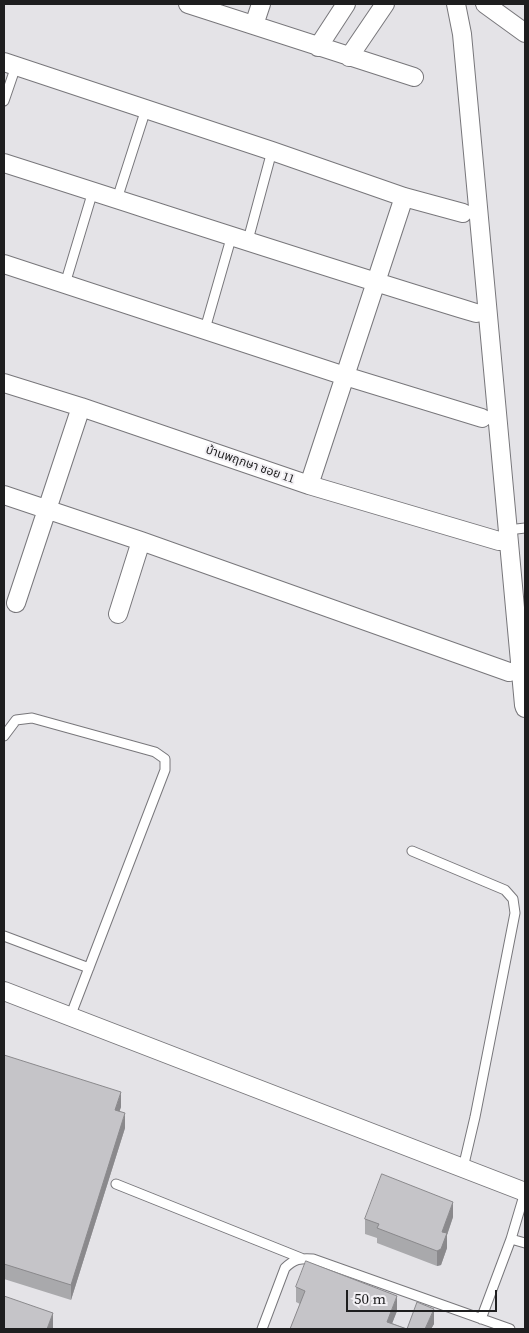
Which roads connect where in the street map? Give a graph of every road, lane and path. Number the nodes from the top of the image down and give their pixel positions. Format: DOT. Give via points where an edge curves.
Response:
graph roads {
  1 [pos="188,4"];
  2 [pos="261,4"];
  3 [pos="346,4"];
  4 [pos="385,4"];
  5 [pos="456,4"];
  6 [pos="486,4"];
  7 [pos="254,25"];
  8 [pos="525,33"];
  9 [pos="318,46"];
  10 [pos="349,57"];
  11 [pos="10,64"];
  12 [pos="414,77"];
  13 [pos="4,101"];
  14 [pos="146,109"];
  15 [pos="272,151"];
  16 [pos="4,163"];
  17 [pos="93,191"];
  18 [pos="404,197"];
  19 [pos="117,199"];
  20 [pos="463,213"];
  21 [pos="240,238"];
  22 [pos="4,264"];
  23 [pos="376,283"];
  24 [pos="65,284"];
  25 [pos="476,313"];
  26 [pos="204,329"];
  27 [pos="345,376"];
  28 [pos="4,383"];
  29 [pos="81,407"];
  30 [pos="482,418"];
  31 [pos="309,485"];
  32 [pos="4,495"];
  33 [pos="46,510"];
  34 [pos="511,533"];
  35 [pos="141,541"];
  36 [pos="16,603"];
  37 [pos="118,614"];
  38 [pos="521,631"];
  39 [pos="509,672"];
  40 [pos="525,708"];
  41 [pos="4,736"];
  42 [pos="412,851"];
  43 [pos="4,936"];
  44 [pos="89,968"];
  45 [pos="4,991"];
  46 [pos="70,1017"];
  47 [pos="463,1168"];
  48 [pos="116,1184"];
  49 [pos="525,1192"];
  50 [pos="510,1239"];
  51 [pos="525,1243"];
  52 [pos="301,1258"];
  53 [pos="481,1319"];
  54 [pos="262,1329"];
  55 [pos="510,1329"];
  1 -- 7 [label="street"];
  2 -- 7 [label="street"];
  3 -- 9 [label="street"];
  4 -- 10 [label="street"];
  5 -- 34 [label="street" via="462,34"];
  6 -- 8 [label="street"];
  7 -- 9 [label="street"];
  9 -- 10 [label="street"];
  10 -- 12 [label="street"];
  11 -- 13 [label="lane"];
  11 -- 14 [label="street"];
  14 -- 15 [label="street"];
  14 -- 19 [label="lane"];
  15 -- 18 [label="street"];
  15 -- 21 [label="lane"];
  16 -- 17 [label="street"];
  17 -- 19 [label="street"];
  17 -- 24 [label="lane"];
  18 -- 20 [label="street"];
  18 -- 23 [label="street"];
  19 -- 21 [label="street"];
  21 -- 23 [label="street"];
  21 -- 26 [label="lane"];
  22 -- 24 [label="street"];
  23 -- 25 [label="street"];
  23 -- 27 [label="street"];
  24 -- 26 [label="street"];
  26 -- 27 [label="street"];
  27 -- 30 [label="street"];
  27 -- 31 [label="street"];
  28 -- 29 [label="street, บ้านพฤกษา ซอย 11"];
  29 -- 31 [label="street, บ้านพฤกษา ซอย 11"];
  29 -- 33 [label="street"];
  31 -- 34 [label="street, บ้านพฤกษา ซอย 11"];
  32 -- 33 [label="street"];
  33 -- 35 [label="street"];
  33 -- 36 [label="street"];
  34 -- 38 [label="street"];
  35 -- 37 [label="street"];
  35 -- 39 [label="street"];
  38 -- 40 [label="street"];
  41 -- 44 [label="lane" via="16,720 32,718 155,752 165,759 165,770"];
  42 -- 47 [label="lane" via="505,890 514,899 515,914"];
  43 -- 44 [label="lane"];
  44 -- 46 [label="lane"];
  45 -- 46 [label="street"];
  46 -- 47 [label="street"];
  47 -- 49 [label="street"];
  48 -- 52 [label="lane"];
  49 -- 50 [label="lane"];
  50 -- 51 [label="lane"];
  50 -- 53 [label="lane"];
  52 -- 53 [label="lane"];
  52 -- 54 [label="lane" via="285,1268"];
  53 -- 55 [label="lane"];
}
